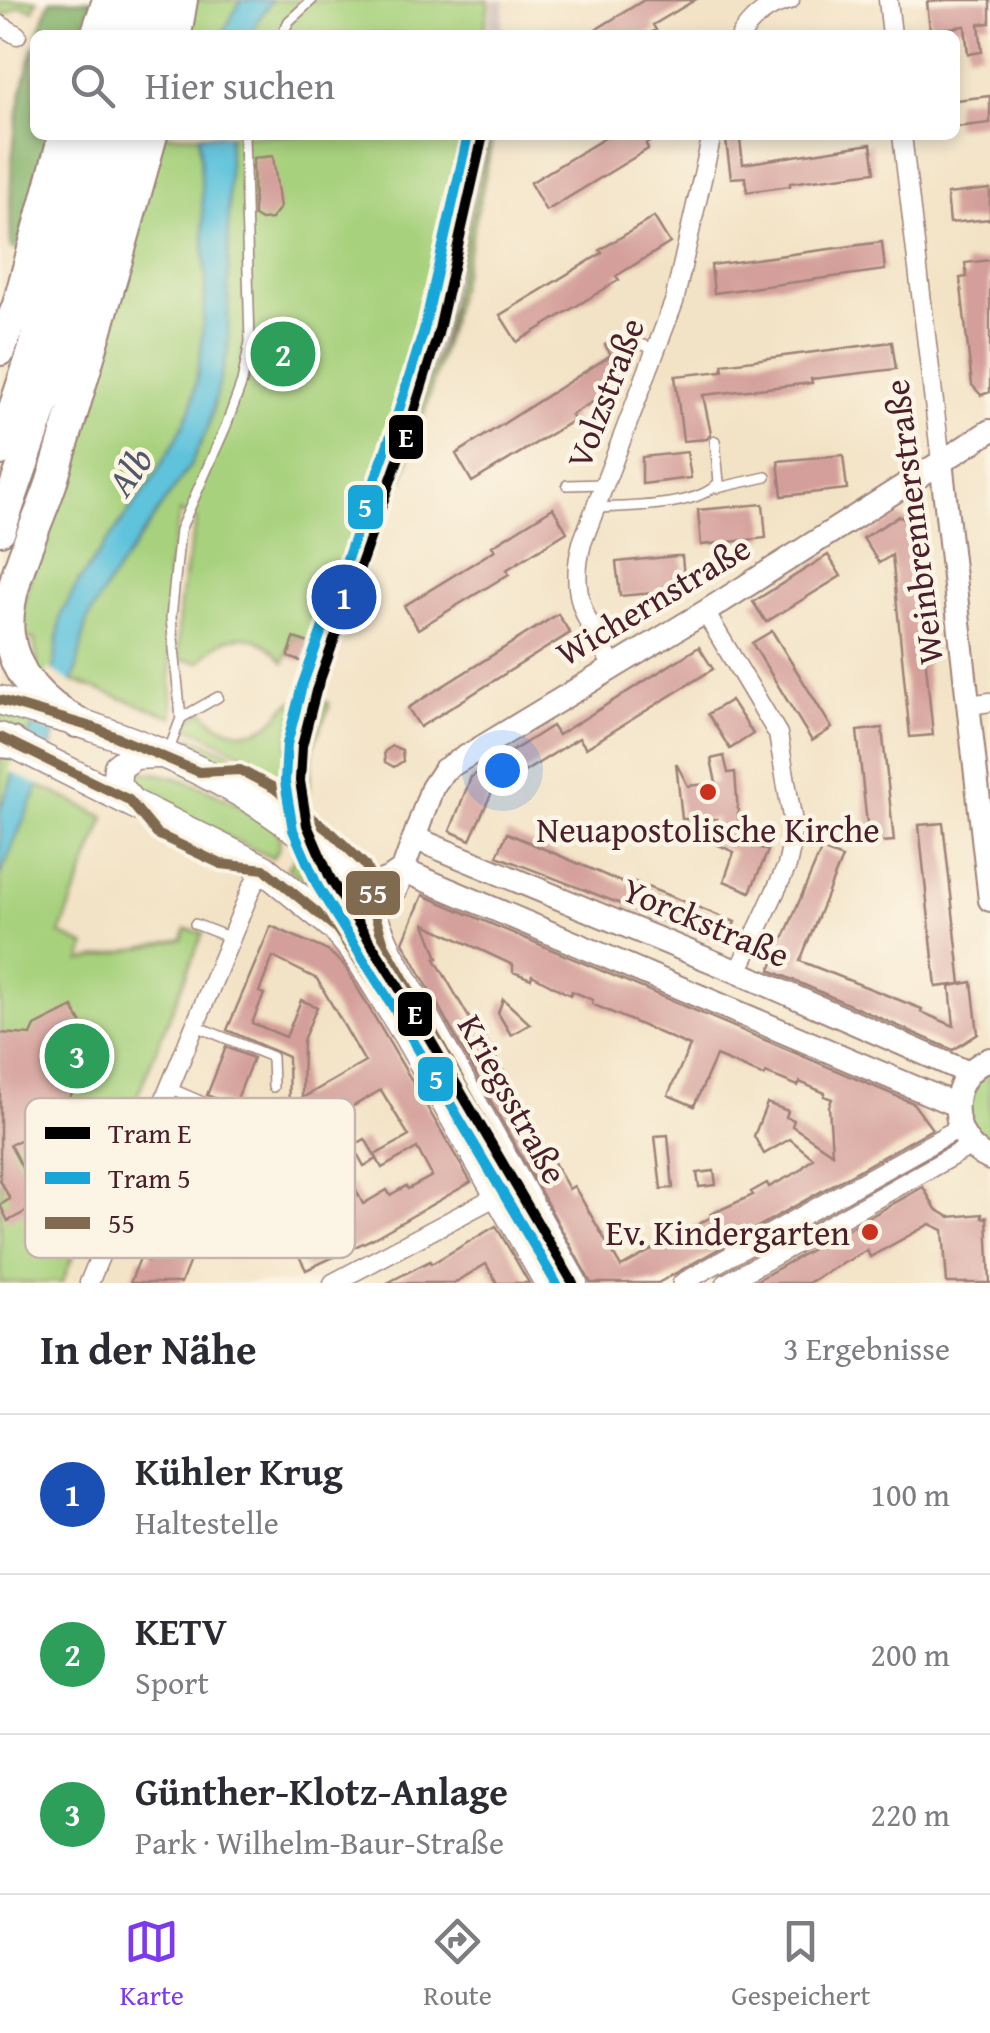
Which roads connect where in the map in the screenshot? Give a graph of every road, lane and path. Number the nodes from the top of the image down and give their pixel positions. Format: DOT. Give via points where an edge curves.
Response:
graph roads {
  1 [pos="108,0"];
  2 [pos="132,0"];
  3 [pos="161,0"];
  4 [pos="182,0"];
  5 [pos="312,0"];
  6 [pos="790,0"];
  7 [pos="888,0"];
  8 [pos="0,25"];
  9 [pos="98,30"];
  10 [pos="124,30"];
  11 [pos="152,30"];
  12 [pos="177,30"];
  13 [pos="284,30"];
  14 [pos="745,30"];
  15 [pos="891,30"];
  16 [pos="17,35"];
  17 [pos="63,140"];
  18 [pos="94,140"];
  19 [pos="123,140"];
  20 [pos="151,140"];
  21 [pos="244,140"];
  22 [pos="711,140"];
  23 [pos="903,140"];
  24 [pos="629,340"];
  25 [pos="0,350"];
  26 [pos="658,350"];
  27 [pos="990,431"];
  28 [pos="715,441"];
  29 [pos="0,450"];
  30 [pos="941,461"];
  31 [pos="766,477"];
  32 [pos="606,484"];
  33 [pos="567,486"];
  34 [pos="714,489"];
  35 [pos="596,508"];
  36 [pos="8,548"];
  37 [pos="7,607"];
  38 [pos="705,612"];
  39 [pos="614,666"];
  40 [pos="218,697"];
  41 [pos="19,699"];
  42 [pos="980,704"];
  43 [pos="181,718"];
  44 [pos="77,722"];
  45 [pos="4,741"];
  46 [pos="162,756"];
  47 [pos="199,772"];
  48 [pos="273,787"];
  49 [pos="128,800"];
  50 [pos="288,823"];
  51 [pos="414,838"];
  52 [pos="402,870"];
  53 [pos="273,875"];
  54 [pos="990,900"];
  55 [pos="372,904"];
  56 [pos="195,924"];
  57 [pos="231,938"];
  58 [pos="738,972"];
  59 [pos="196,1026"];
  60 [pos="990,1060"];
  61 [pos="969,1073"];
  62 [pos="170,1088"];
  63 [pos="273,1088"];
  64 [pos="166,1098"];
  65 [pos="193,1098"];
  66 [pos="961,1126"];
  67 [pos="990,1160"];
  68 [pos="508,1190"];
  69 [pos="772,1233"];
  70 [pos="782,1251"];
  71 [pos="100,1258"];
  72 [pos="89,1283"];
  73 [pos="333,1283"];
  74 [pos="549,1283"];
  75 [pos="574,1283"];
  76 [pos="682,1283"];
  77 [pos="726,1283"];
  1 -- 9 [label="highway"];
  2 -- 10 [label="highway"];
  3 -- 11 [label="highway"];
  4 -- 12 [label="highway"];
  5 -- 13 [label="lane"];
  6 -- 14 [label="street" via="764,10"];
  7 -- 15 [label="street"];
  8 -- 16 [label="street"];
  17 -- 25 [label="highway"];
  18 -- 29 [label="highway"];
  19 -- 36 [label="highway"];
  20 -- 36 [label="highway" via="89,360"];
  21 -- 43 [label="lane" via="250,342 226,426 180,530 171,618"];
  22 -- 26 [label="street, Volzstraße"];
  23 -- 30 [label="street, Weinbrennerstraße"];
  24 -- 26 [label="lane"];
  26 -- 32 [label="street, Volzstraße"];
  27 -- 30 [label="street, Wichernstraße"];
  28 -- 34 [label="lane" via="720,482"];
  30 -- 38 [label="street, Wichernstraße"];
  30 -- 42 [label="street, Weinbrennerstraße"];
  31 -- 34 [label="lane"];
  32 -- 33 [label="lane"];
  32 -- 35 [label="street, Volzstraße"];
  34 -- 35 [label="lane" via="684,500"];
  35 -- 39 [label="street, Volzstraße" via="576,566 576,587"];
  36 -- 37 [label="highway"];
  37 -- 41 [label="highway" via="20,668"];
  38 -- 39 [label="street, Wichernstraße"];
  38 -- 58 [label="street" via="778,734 792,817 786,866"];
  39 -- 51 [label="street, Wichernstraße" via="444,770"];
  40 -- 43 [label="lane"];
  41 -- 44 [label="highway" via="48,704"];
  42 -- 54 [label="street, Weinbrennerstraße"];
  43 -- 46 [label="lane"];
  44 -- 46 [label="main road, Kriegsstraße"];
  45 -- 49 [label="main road, Kriegsstraße"];
  46 -- 47 [label="main road, Kriegsstraße"];
  46 -- 49 [label="main road" via="134,755 118,768 116,785"];
  47 -- 48 [label="lane" via="240,769"];
  47 -- 50 [label="main road, Kriegsstraße"];
  48 -- 50 [label="lane"];
  48 -- 55 [label="lane" via="365,864"];
  49 -- 53 [label="main road, Kriegsstraße"];
  50 -- 53 [label="main road" via="287,853"];
  50 -- 55 [label="main road, Kriegsstraße"];
  51 -- 52 [label="street, Wichernstraße"];
  51 -- 58 [label="street, Yorckstraße"];
  52 -- 55 [label="street, Wichernstraße" via="394,892"];
  52 -- 66 [label="street, Yorckstraße"];
  53 -- 55 [label="main road" via="320,900"];
  53 -- 57 [label="street" via="252,887"];
  53 -- 68 [label="main road, Kriegsstraße" via="321,913 358,955"];
  55 -- 68 [label="main road, Kriegsstraße" via="392,959"];
  56 -- 57 [label="lane"];
  57 -- 59 [label="street"];
  58 -- 61 [label="street, Yorckstraße"];
  59 -- 62 [label="street"];
  59 -- 63 [label="lane" via="272,1057"];
  60 -- 61 [label="street"];
  61 -- 66 [label="street" via="959,1089"];
  62 -- 64 [label="street"];
  62 -- 65 [label="lane"];
  66 -- 67 [label="street, Yorckstraße"];
  66 -- 69 [label="street"];
  66 -- 70 [label="street"];
  68 -- 73 [label="street"];
  68 -- 74 [label="main road, Kriegsstraße"];
  68 -- 75 [label="main road, Kriegsstraße"];
  69 -- 70 [label="street"];
  69 -- 76 [label="street"];
  70 -- 77 [label="street"];
  71 -- 72 [label="street"];
}
